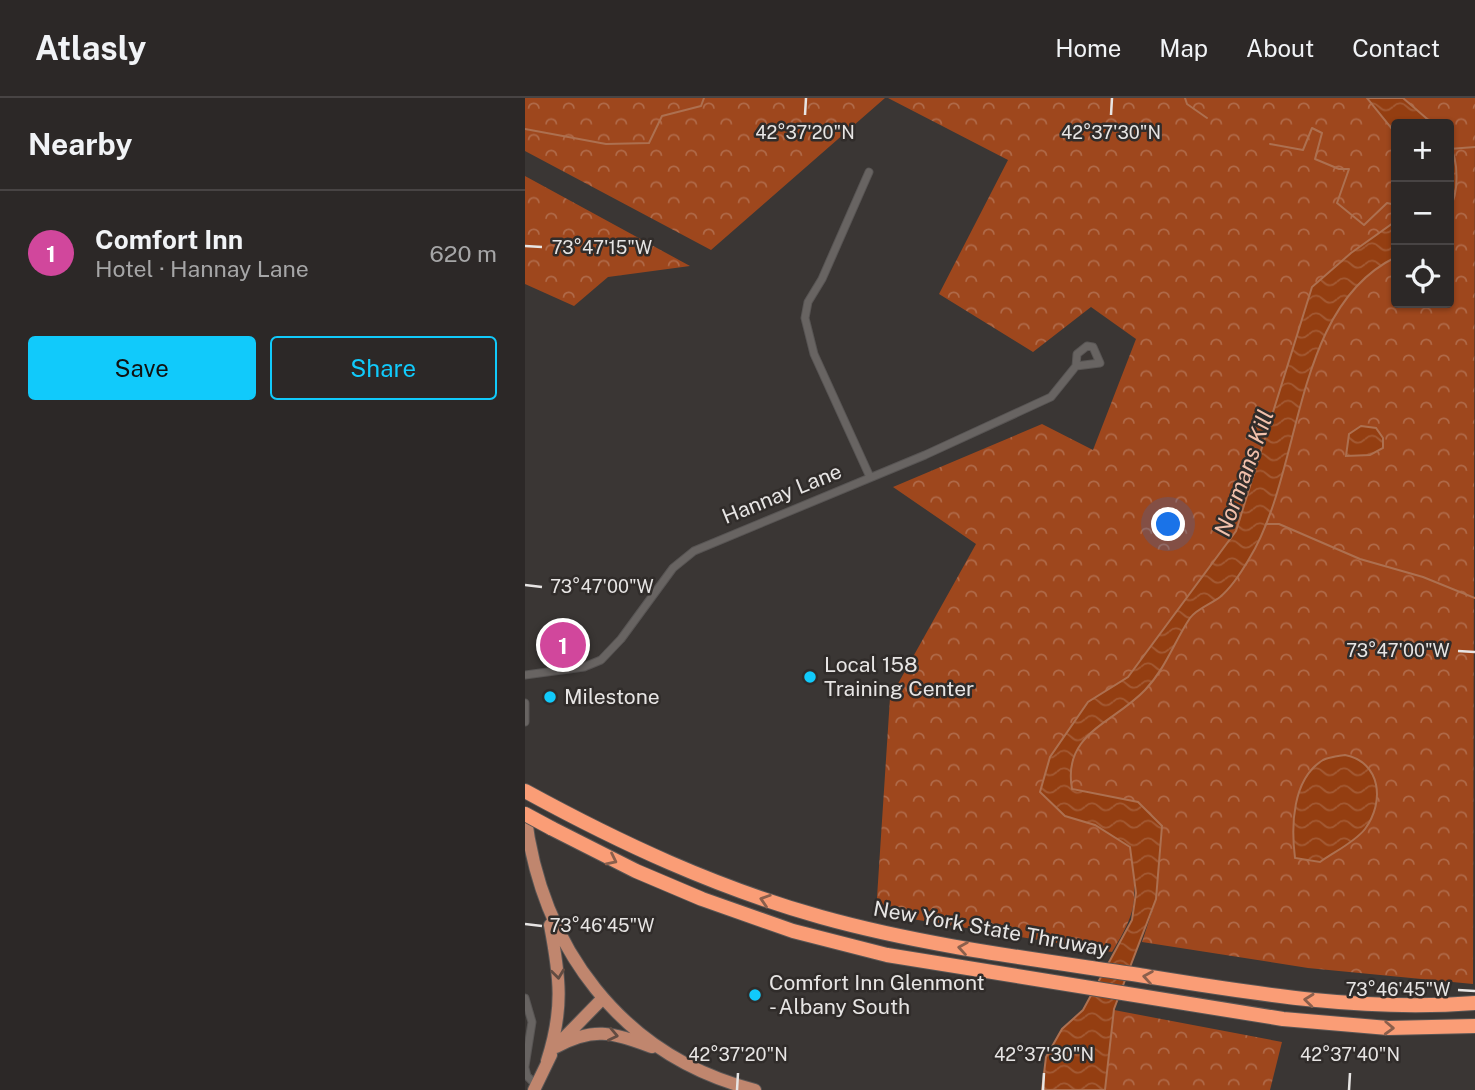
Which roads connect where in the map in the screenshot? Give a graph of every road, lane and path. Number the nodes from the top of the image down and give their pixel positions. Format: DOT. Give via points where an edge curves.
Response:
graph roads {
  1 [pos="869,172"];
  2 [pos="1076,366"];
  3 [pos="870,477"];
  4 [pos="525,675"];
  5 [pos="525,703"];
  6 [pos="525,722"];
  7 [pos="525,791"];
  8 [pos="525,814"];
  9 [pos="547,907"];
  10 [pos="525,998"];
  11 [pos="603,998"];
  12 [pos="1475,1003"];
  13 [pos="1475,1026"];
  14 [pos="556,1047"];
  15 [pos="670,1054"];
  16 [pos="547,1061"];
  17 [pos="525,1067"];
  18 [pos="535,1087"];
  19 [pos="755,1090"];
  1 -- 3 [label="street" via="805,318 814,354"];
  2 -- 3 [label="street, Hannay Lane" via="1051,397"];
  3 -- 4 [label="street, Hannay Lane" via="694,551 673,568 601,660 584,667"];
  5 -- 6 [label="street"];
  12 -- 7 [label="highway, New York State Thruway, one-way" via="1354,1004 914,939 799,911 665,862"];
  8 -- 9 [label="main road" via="531,859"];
  8 -- 13 [label="highway, New York State Thruway, one-way, bridge" via="657,881 771,923 887,955 1335,1024"];
  9 -- 11 [label="main road" via="570,954"];
  9 -- 16 [label="main road, one-way" via="560,992 558,1022"];
  10 -- 17 [label="street" via="532,1022"];
  11 -- 14 [label="main road"];
  11 -- 15 [label="main road"];
  14 -- 15 [label="main road, one-way" via="583,1034 602,1032"];
  14 -- 16 [label="main road"];
  15 -- 19 [label="main road" via="702,1072"];
  16 -- 18 [label="main road"];
  17 -- 18 [label="street"];
}
